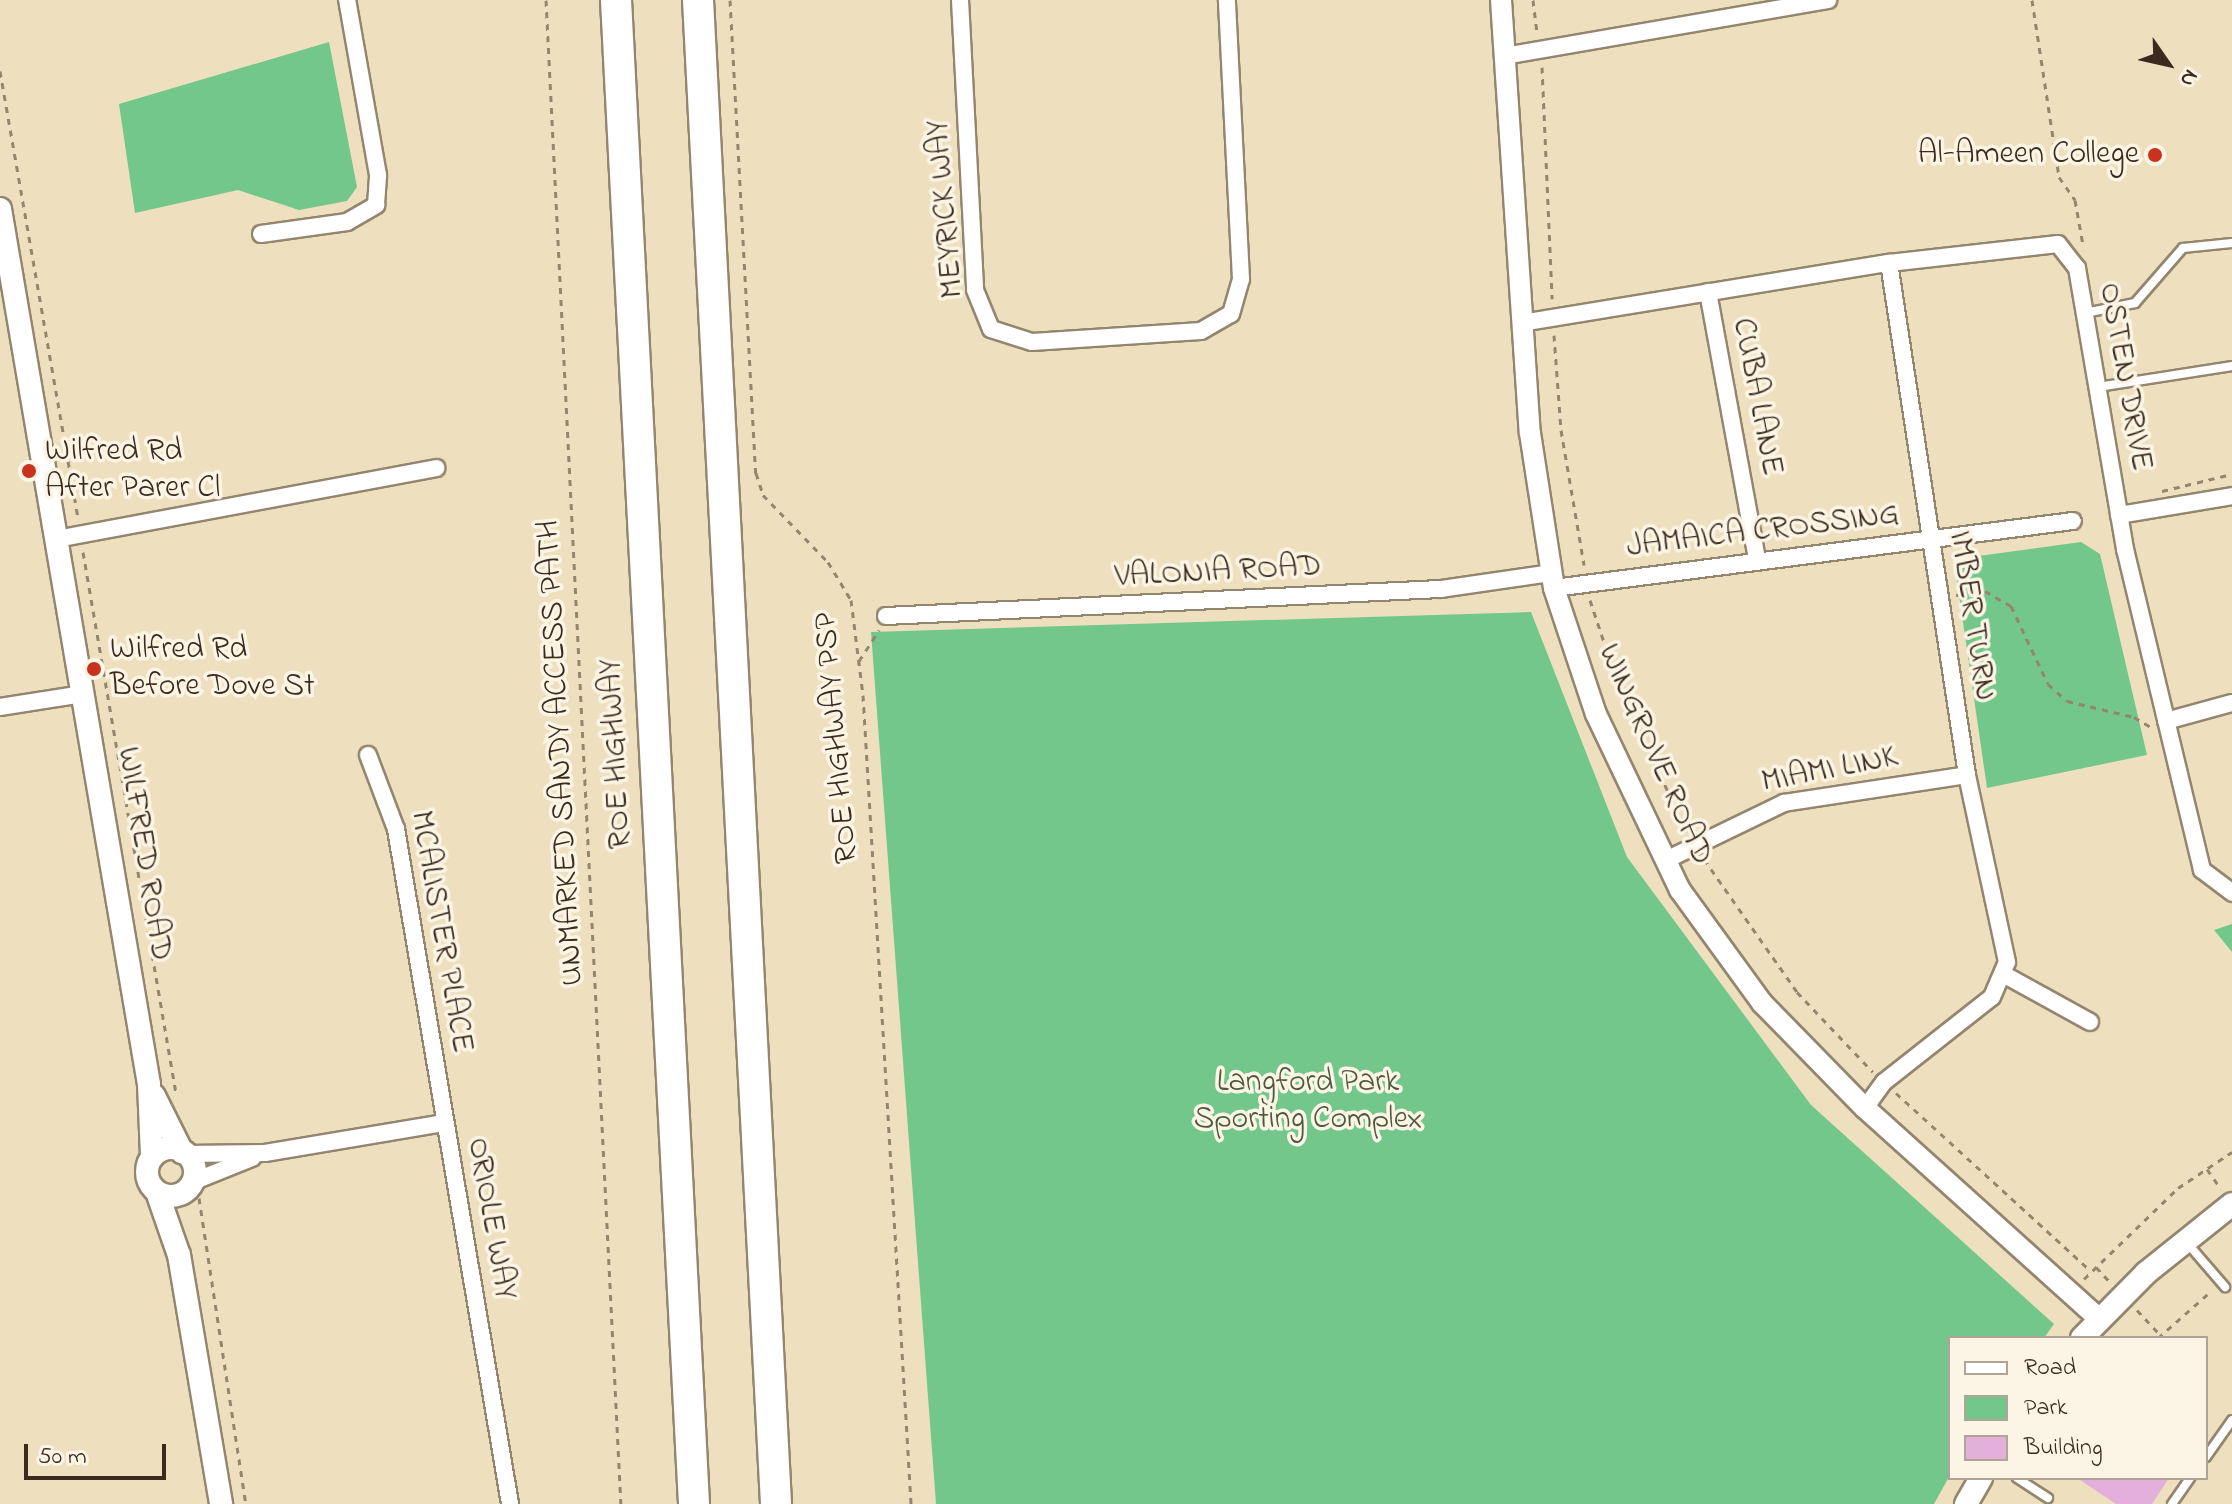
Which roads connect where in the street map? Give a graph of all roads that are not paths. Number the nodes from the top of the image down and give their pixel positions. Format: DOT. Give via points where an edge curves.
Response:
graph roads {
  1 [pos="347,0"];
  2 [pos="616,0"];
  3 [pos="698,0"];
  4 [pos="960,0"];
  5 [pos="1227,0"];
  6 [pos="1501,0"];
  7 [pos="1828,0"];
  8 [pos="1779,4"];
  9 [pos="1510,55"];
  10 [pos="0,209"];
  11 [pos="261,234"];
  12 [pos="2232,243"];
  13 [pos="1889,263"];
  14 [pos="1708,292"];
  15 [pos="2084,313"];
  16 [pos="1527,322"];
  17 [pos="2232,366"];
  18 [pos="2097,387"];
  19 [pos="436,468"];
  20 [pos="2232,496"];
  21 [pos="2119,515"];
  22 [pos="2073,521"];
  23 [pos="57,539"];
  24 [pos="1930,541"];
  25 [pos="1757,559"];
  26 [pos="1553,581"];
  27 [pos="886,616"];
  28 [pos="83,694"];
  29 [pos="2232,703"];
  30 [pos="0,707"];
  31 [pos="2166,721"];
  32 [pos="368,755"];
  33 [pos="1967,775"];
  34 [pos="1666,860"];
  35 [pos="2232,893"];
  36 [pos="2005,975"];
  37 [pos="2090,1022"];
  38 [pos="149,1084"];
  39 [pos="1865,1108"];
  40 [pos="445,1123"];
  41 [pos="184,1153"];
  42 [pos="265,1153"];
  43 [pos="152,1157"];
  44 [pos="196,1186"];
  45 [pos="157,1192"];
  46 [pos="2232,1204"];
  47 [pos="2185,1241"];
  48 [pos="179,1255"];
  49 [pos="2223,1285"];
  50 [pos="2099,1319"];
  51 [pos="2084,1336"];
  52 [pos="2232,1420"];
  53 [pos="2208,1454"];
  54 [pos="1980,1480"];
  55 [pos="2020,1480"];
  56 [pos="2189,1480"];
  57 [pos="2048,1498"];
  58 [pos="221,1504"];
  59 [pos="510,1504"];
  60 [pos="694,1504"];
  61 [pos="776,1504"];
  62 [pos="1966,1504"];
  63 [pos="2172,1504"];
  1 -- 11 [label="street" via="378,175 376,205 347,222"];
  2 -- 60 [label="highway, ROE HIGHWAY"];
  3 -- 61 [label="highway"];
  4 -- 5 [label="street, MEYRICK WAY" via="975,290 991,329 1032,342 1201,331 1231,314 1241,279"];
  6 -- 9 [label="street, WINGROVE ROAD"];
  7 -- 8 [label="street"];
  8 -- 9 [label="street"];
  9 -- 16 [label="street, WINGROVE ROAD"];
  10 -- 23 [label="main road, WILFRED ROAD"];
  12 -- 15 [label="lane" via="2183,248 2135,303"];
  13 -- 14 [label="street, OSTEN DRIVE"];
  13 -- 15 [label="street, OSTEN DRIVE" via="2058,244 2077,268"];
  13 -- 24 [label="street, IMBER TURN"];
  14 -- 16 [label="street, OSTEN DRIVE"];
  14 -- 25 [label="street, CUBA LANE"];
  15 -- 18 [label="street, OSTEN DRIVE"];
  16 -- 26 [label="street, WINGROVE ROAD" via="1530,433"];
  17 -- 18 [label="lane"];
  18 -- 21 [label="street, OSTEN DRIVE"];
  19 -- 23 [label="street"];
  20 -- 21 [label="street"];
  21 -- 31 [label="street, OSTEN DRIVE"];
  22 -- 24 [label="street, JAMAICA CROSSING"];
  23 -- 28 [label="main road, WILFRED ROAD"];
  24 -- 25 [label="street, JAMAICA CROSSING"];
  24 -- 33 [label="street, IMBER TURN"];
  25 -- 26 [label="street, JAMAICA CROSSING"];
  26 -- 27 [label="street, VALONIA ROAD"];
  26 -- 34 [label="street, WINGROVE ROAD" via="1596,714"];
  28 -- 30 [label="street"];
  28 -- 38 [label="main road, WILFRED ROAD"];
  29 -- 31 [label="street"];
  31 -- 35 [label="street, OSTEN DRIVE" via="2202,870"];
  32 -- 40 [label="street, MCALISTER PLACE" via="396,829"];
  33 -- 34 [label="street, MIAMI LINK" via="1784,803"];
  33 -- 36 [label="street, IMBER TURN"];
  34 -- 39 [label="street, WINGROVE ROAD" via="1762,1003"];
  36 -- 37 [label="street"];
  36 -- 39 [label="street" via="1992,997 1884,1082"];
  38 -- 41 [label="main road, WILFRED ROAD"];
  38 -- 43 [label="main road, WILFRED ROAD"];
  39 -- 50 [label="street, WINGROVE ROAD"];
  40 -- 42 [label="street, ORIOLE WAY"];
  40 -- 59 [label="street, ORIOLE WAY"];
  41 -- 42 [label="street, ORIOLE WAY"];
  41 -- 43 [label="main road" via="165,1149"];
  41 -- 44 [label="main road, WILFRED ROAD"];
  42 -- 44 [label="street, ORIOLE WAY"];
  43 -- 45 [label="main road, WILFRED ROAD" via="148,1179"];
  44 -- 45 [label="main road"];
  44 -- 48 [label="main road"];
  45 -- 48 [label="main road"];
  46 -- 47 [label="main road"];
  47 -- 49 [label="lane"];
  47 -- 50 [label="main road"];
  48 -- 58 [label="main road"];
  50 -- 51 [label="main road"];
  52 -- 53 [label="lane"];
  54 -- 62 [label="main road"];
  55 -- 57 [label="lane"];
  56 -- 63 [label="lane"];
}
